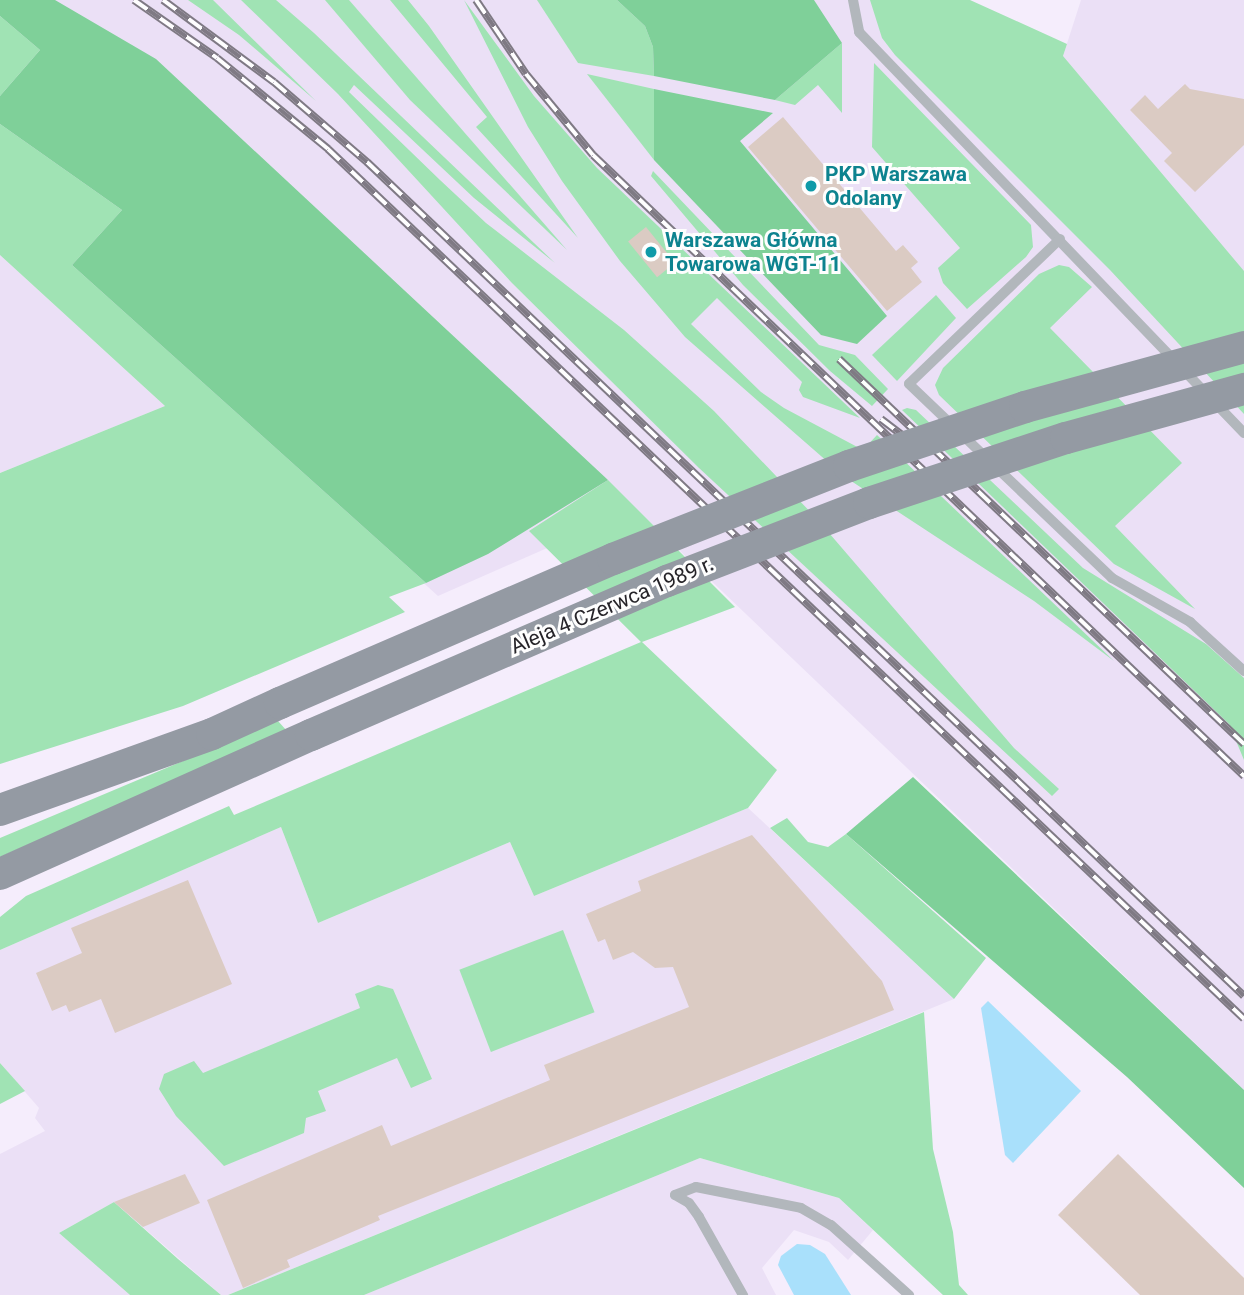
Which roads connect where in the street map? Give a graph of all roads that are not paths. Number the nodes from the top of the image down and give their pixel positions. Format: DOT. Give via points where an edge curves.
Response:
graph roads {
  1 [pos="853,0"];
  2 [pos="1060,239"];
  3 [pos="1244,347"];
  4 [pos="1244,389"];
  5 [pos="1244,433"];
  6 [pos="1244,671"];
  7 [pos="0,810"];
  8 [pos="0,874"];
  9 [pos="743,1295"];
  10 [pos="909,1295"];
  1 -- 2 [label="lane" via="859,32"];
  2 -- 5 [label="lane"];
  2 -- 6 [label="lane" via="909,384 1112,578 1190,622"];
  3 -- 7 [label="main road, Aleja 4 Czerwca 1989 r., bridge" via="1025,407 849,466 625,554 199,739"];
  4 -- 8 [label="main road, Aleja 4 Czerwca 1989 r., bridge" via="1066,438 858,507 667,580"];
  9 -- 10 [label="lane" via="699,1217 689,1203 675,1195 696,1187 802,1208 831,1225"];
}
